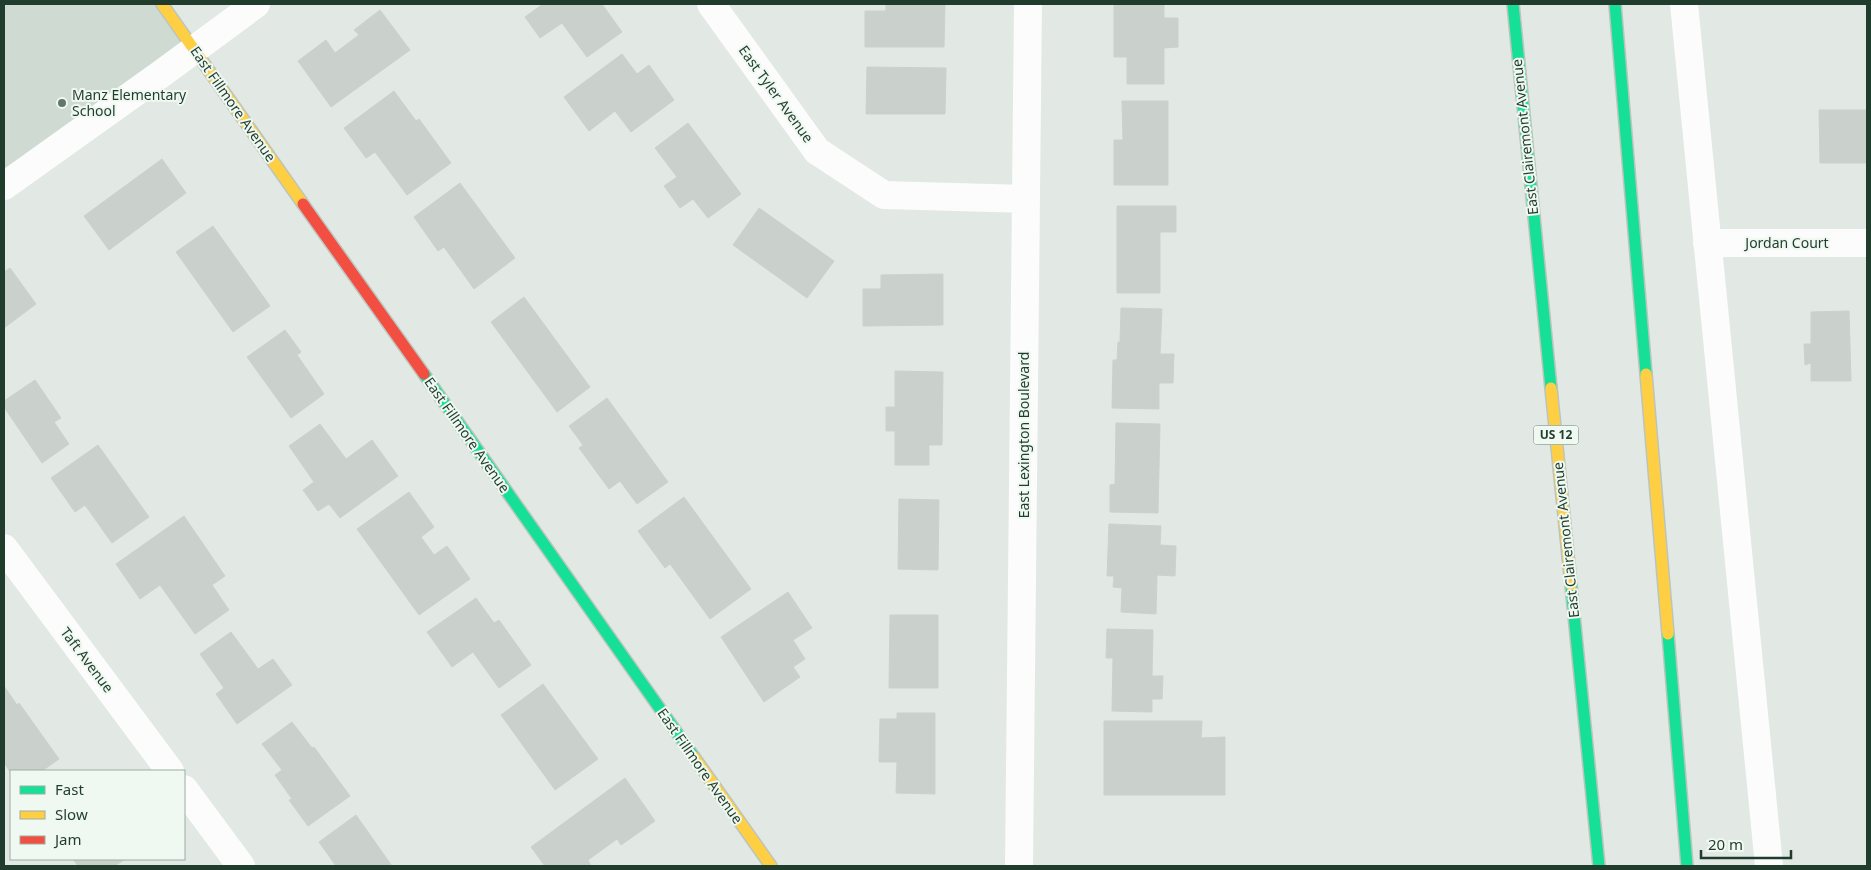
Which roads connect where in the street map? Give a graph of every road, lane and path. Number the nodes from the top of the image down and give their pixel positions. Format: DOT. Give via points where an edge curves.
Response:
graph roads {
  1 [pos="162,4"];
  2 [pos="256,4"];
  3 [pos="711,4"];
  4 [pos="1028,4"];
  5 [pos="1514,4"];
  6 [pos="1616,4"];
  7 [pos="1684,4"];
  8 [pos="195,49"];
  9 [pos="4,186"];
  10 [pos="1026,199"];
  11 [pos="1707,243"];
  12 [pos="1867,243"];
  13 [pos="4,548"];
  14 [pos="169,770"];
  15 [pos="185,790"];
  16 [pos="241,866"];
  17 [pos="771,866"];
  18 [pos="1019,866"];
  19 [pos="1599,866"];
  20 [pos="1686,866"];
  21 [pos="1769,866"];
  1 -- 8 [label="main road, East Fillmore Avenue"];
  2 -- 8 [label="street"];
  3 -- 10 [label="street, East Tyler Avenue" via="816,151 884,195"];
  4 -- 10 [label="street, East Lexington Boulevard"];
  5 -- 19 [label="main road, East Clairemont Avenue / US 12"];
  6 -- 20 [label="main road"];
  7 -- 11 [label="street"];
  8 -- 9 [label="street"];
  8 -- 17 [label="main road, East Fillmore Avenue"];
  10 -- 18 [label="street, East Lexington Boulevard"];
  11 -- 12 [label="street, Jordan Court"];
  11 -- 21 [label="street"];
  13 -- 14 [label="street, Taft Avenue"];
  15 -- 16 [label="street"];
}
